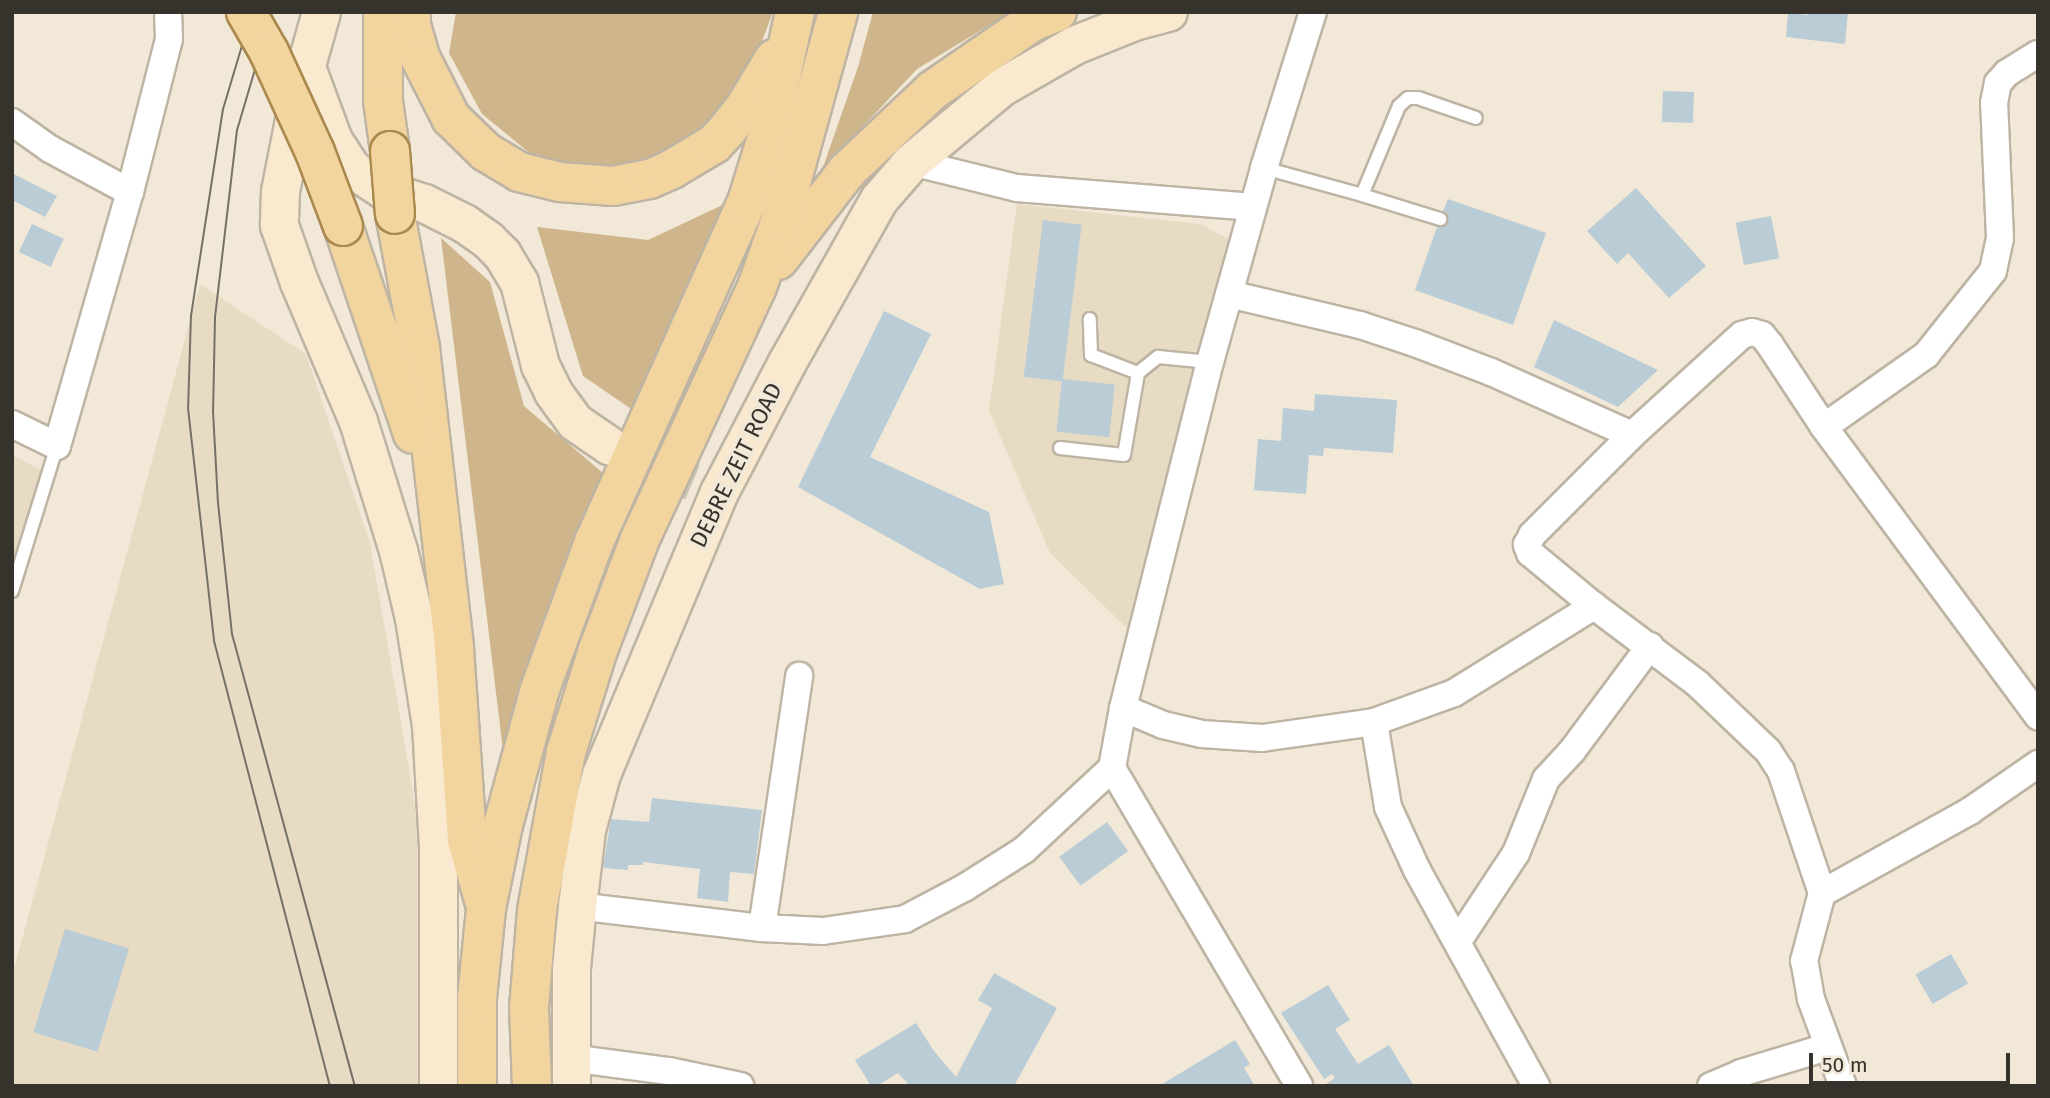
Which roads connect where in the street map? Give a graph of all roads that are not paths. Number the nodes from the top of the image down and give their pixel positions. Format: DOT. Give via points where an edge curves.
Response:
graph roads {
  1 [pos="168,12"];
  2 [pos="246,12"];
  3 [pos="321,12"];
  4 [pos="838,12"];
  5 [pos="1057,12"];
  6 [pos="1168,12"];
  7 [pos="1312,12"];
  8 [pos="402,17"];
  9 [pos="793,23"];
  10 [pos="2038,54"];
  11 [pos="306,67"];
  12 [pos="1476,118"];
  13 [pos="12,121"];
  14 [pos="911,162"];
  15 [pos="1264,168"];
  16 [pos="130,192"];
  17 [pos="1362,195"];
  18 [pos="1253,207"];
  19 [pos="1440,219"];
  20 [pos="757,287"];
  21 [pos="1229,294"];
  22 [pos="1090,319"];
  23 [pos="1210,362"];
  24 [pos="1138,373"];
  25 [pos="12,424"];
  26 [pos="1824,427"];
  27 [pos="1632,435"];
  28 [pos="57,446"];
  29 [pos="610,446"];
  30 [pos="1060,448"];
  31 [pos="435,499"];
  32 [pos="12,591"];
  33 [pos="1594,606"];
  34 [pos="1650,646"];
  35 [pos="799,676"];
  36 [pos="1123,708"];
  37 [pos="2038,716"];
  38 [pos="1374,722"];
  39 [pos="2038,764"];
  40 [pos="1112,768"];
  41 [pos="1822,893"];
  42 [pos="577,906"];
  43 [pos="486,909"];
  44 [pos="762,928"];
  45 [pos="1458,941"];
  46 [pos="1827,1048"];
  47 [pos="570,1072"];
  48 [pos="438,1086"];
  49 [pos="477,1086"];
  50 [pos="532,1086"];
  51 [pos="740,1086"];
  52 [pos="1299,1086"];
  53 [pos="1536,1086"];
  54 [pos="1711,1086"];
  55 [pos="1843,1086"];
  1 -- 16 [label="street" via="169,39"];
  2 -- 31 [label="main road, bridge" via="315,152"];
  3 -- 11 [label="main road"];
  4 -- 20 [label="main road" via="782,216"];
  5 -- 20 [label="main road" via="1032,22 933,90 847,172"];
  6 -- 14 [label="main road, DEBRE ZEIT ROAD" via="1074,45 1001,87"];
  7 -- 15 [label="street"];
  8 -- 9 [label="main road" via="451,118 486,152 519,172 561,182 613,186 650,179 714,144 745,107"];
  8 -- 31 [label="main road, bridge" via="383,101 395,214 420,348"];
  9 -- 43 [label="main road" via="769,131 747,202 594,542 540,689 503,825"];
  10 -- 26 [label="street" via="1998,83 1994,103 2000,238 1993,271 1926,355"];
  11 -- 29 [label="main road" via="333,140 352,169 384,190 464,223 502,254 519,282 540,365 552,392 575,422"];
  11 -- 48 [label="main road" via="280,191 279,225 358,421 414,618 431,725 438,845"];
  12 -- 17 [label="lane" via="1418,97 1408,98 1399,106"];
  13 -- 16 [label="street" via="50,149"];
  14 -- 18 [label="street" via="1017,188"];
  14 -- 42 [label="main road, DEBRE ZEIT ROAD" via="879,199 787,362 706,487 601,774 586,830"];
  15 -- 17 [label="lane"];
  15 -- 18 [label="street"];
  16 -- 28 [label="street"];
  17 -- 19 [label="lane"];
  18 -- 21 [label="street"];
  20 -- 50 [label="main road" via="640,539 566,752 537,910 529,1009"];
  21 -- 23 [label="street"];
  21 -- 27 [label="street" via="1415,342"];
  22 -- 24 [label="lane" via="1091,355"];
  23 -- 24 [label="lane" via="1158,357"];
  23 -- 36 [label="street"];
  24 -- 30 [label="lane" via="1124,455"];
  25 -- 28 [label="street"];
  26 -- 27 [label="street" via="1770,345 1752,332 1742,335"];
  26 -- 37 [label="street"];
  27 -- 33 [label="street" via="1527,545 1530,553"];
  28 -- 32 [label="lane"];
  31 -- 43 [label="main road" via="457,673 467,840"];
  33 -- 34 [label="street"];
  33 -- 38 [label="street" via="1454,693"];
  34 -- 41 [label="street" via="1707,691 1768,751 1781,771"];
  34 -- 45 [label="street" via="1546,779 1516,853"];
  35 -- 44 [label="street"];
  36 -- 38 [label="street" via="1163,725 1202,734 1262,738"];
  36 -- 40 [label="street"];
  38 -- 45 [label="street" via="1388,807 1416,870"];
  39 -- 41 [label="street" via="1970,811"];
  40 -- 44 [label="street" via="1024,850 905,919 823,931"];
  40 -- 52 [label="street"];
  41 -- 46 [label="street" via="1804,961"];
  42 -- 44 [label="street"];
  42 -- 47 [label="main road, DEBRE ZEIT ROAD"];
  43 -- 49 [label="main road" via="477,998"];
  45 -- 53 [label="street"];
  46 -- 54 [label="street"];
  46 -- 55 [label="street"];
  47 -- 51 [label="street" via="669,1071"];
}
